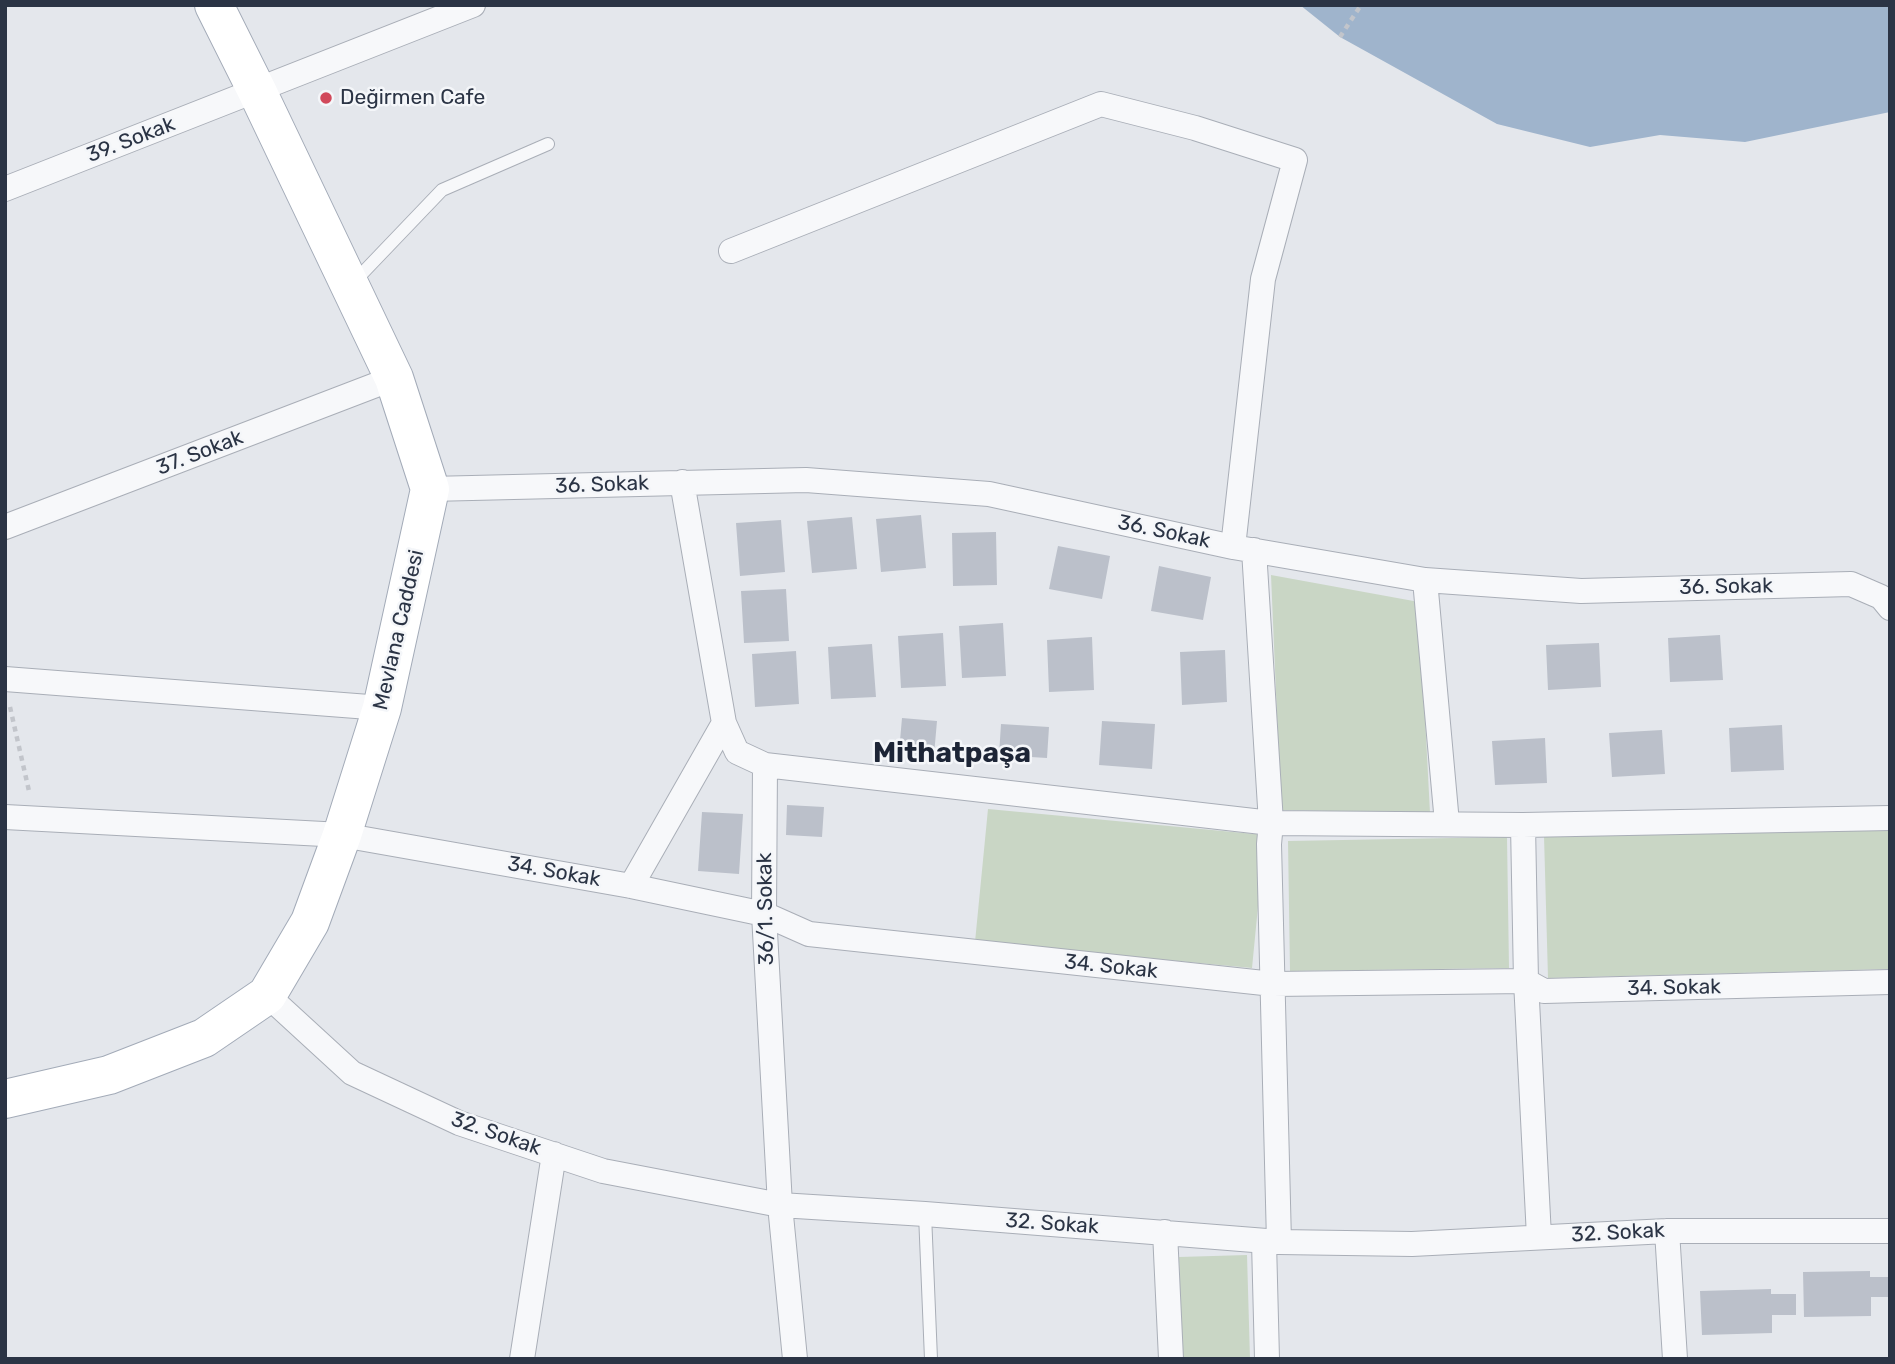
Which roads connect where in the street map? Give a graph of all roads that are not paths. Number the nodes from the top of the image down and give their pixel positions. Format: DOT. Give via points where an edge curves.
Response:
graph roads {
  1 [pos="214,5"];
  2 [pos="473,5"];
  3 [pos="257,91"];
  4 [pos="548,144"];
  5 [pos="5,189"];
  6 [pos="731,251"];
  7 [pos="350,286"];
  8 [pos="394,378"];
  9 [pos="682,482"];
  10 [pos="430,489"];
  11 [pos="5,527"];
  12 [pos="1244,549"];
  13 [pos="1424,580"];
  14 [pos="1890,608"];
  15 [pos="7,688"];
  16 [pos="382,708"];
  17 [pos="724,723"];
  18 [pos="765,765"];
  19 [pos="5,817"];
  20 [pos="1890,818"];
  21 [pos="1271,823"];
  22 [pos="1447,823"];
  23 [pos="1523,825"];
  24 [pos="342,835"];
  25 [pos="631,886"];
  26 [pos="764,914"];
  27 [pos="1526,981"];
  28 [pos="1890,982"];
  29 [pos="1273,984"];
  30 [pos="267,995"];
  31 [pos="5,1099"];
  32 [pos="554,1154"];
  33 [pos="780,1205"];
  34 [pos="925,1214"];
  35 [pos="1667,1231"];
  36 [pos="1890,1231"];
  37 [pos="1165,1232"];
  38 [pos="1538,1237"];
  39 [pos="1272,1242"];
  40 [pos="522,1359"];
  41 [pos="795,1359"];
  42 [pos="931,1359"];
  43 [pos="1171,1359"];
  44 [pos="1267,1359"];
  45 [pos="1675,1359"];
  1 -- 3 [label="main road"];
  2 -- 3 [label="street, 39. Sokak"];
  3 -- 5 [label="street, 39. Sokak"];
  3 -- 7 [label="main road"];
  4 -- 7 [label="lane" via="442,190"];
  6 -- 12 [label="street" via="1101,104 1295,160 1264,279"];
  7 -- 8 [label="main road"];
  8 -- 10 [label="main road"];
  8 -- 11 [label="street, 37. Sokak"];
  9 -- 10 [label="street, 36. Sokak"];
  9 -- 12 [label="street, 36. Sokak" via="806,480 989,494"];
  9 -- 17 [label="street"];
  10 -- 16 [label="main road, Mevlana Caddesi"];
  12 -- 13 [label="street, 36. Sokak"];
  12 -- 21 [label="street"];
  13 -- 14 [label="street, 36. Sokak" via="1581,591 1851,584 1881,597"];
  13 -- 22 [label="street"];
  15 -- 16 [label="street"];
  16 -- 24 [label="main road, Mevlana Caddesi"];
  17 -- 18 [label="street" via="737,752"];
  17 -- 25 [label="street"];
  18 -- 21 [label="street"];
  18 -- 26 [label="street, 36/1. Sokak"];
  19 -- 24 [label="street, 34. Sokak"];
  20 -- 23 [label="street"];
  21 -- 22 [label="street"];
  21 -- 29 [label="street"];
  22 -- 23 [label="street"];
  23 -- 27 [label="street"];
  24 -- 25 [label="street, 34. Sokak"];
  24 -- 30 [label="main road, Mevlana Caddesi" via="310,922"];
  25 -- 26 [label="street, 34. Sokak"];
  26 -- 29 [label="street, 34. Sokak" via="809,934"];
  26 -- 33 [label="street, 36/1. Sokak"];
  27 -- 28 [label="street, 34. Sokak" via="1544,991"];
  27 -- 29 [label="street, 34. Sokak"];
  27 -- 38 [label="street"];
  29 -- 39 [label="street"];
  30 -- 31 [label="main road, Mevlana Caddesi" via="204,1038 109,1075"];
  30 -- 32 [label="street, 32. Sokak" via="352,1073 459,1123"];
  32 -- 33 [label="street, 32. Sokak" via="603,1171"];
  32 -- 40 [label="street"];
  33 -- 34 [label="street, 32. Sokak"];
  33 -- 41 [label="street, 36/1. Sokak"];
  34 -- 37 [label="street, 32. Sokak"];
  34 -- 42 [label="lane"];
  35 -- 36 [label="street, 32. Sokak"];
  35 -- 38 [label="street, 32. Sokak"];
  35 -- 45 [label="street"];
  37 -- 39 [label="street, 32. Sokak"];
  37 -- 43 [label="street"];
  38 -- 39 [label="street, 32. Sokak" via="1412,1244"];
  39 -- 44 [label="street"];
}
